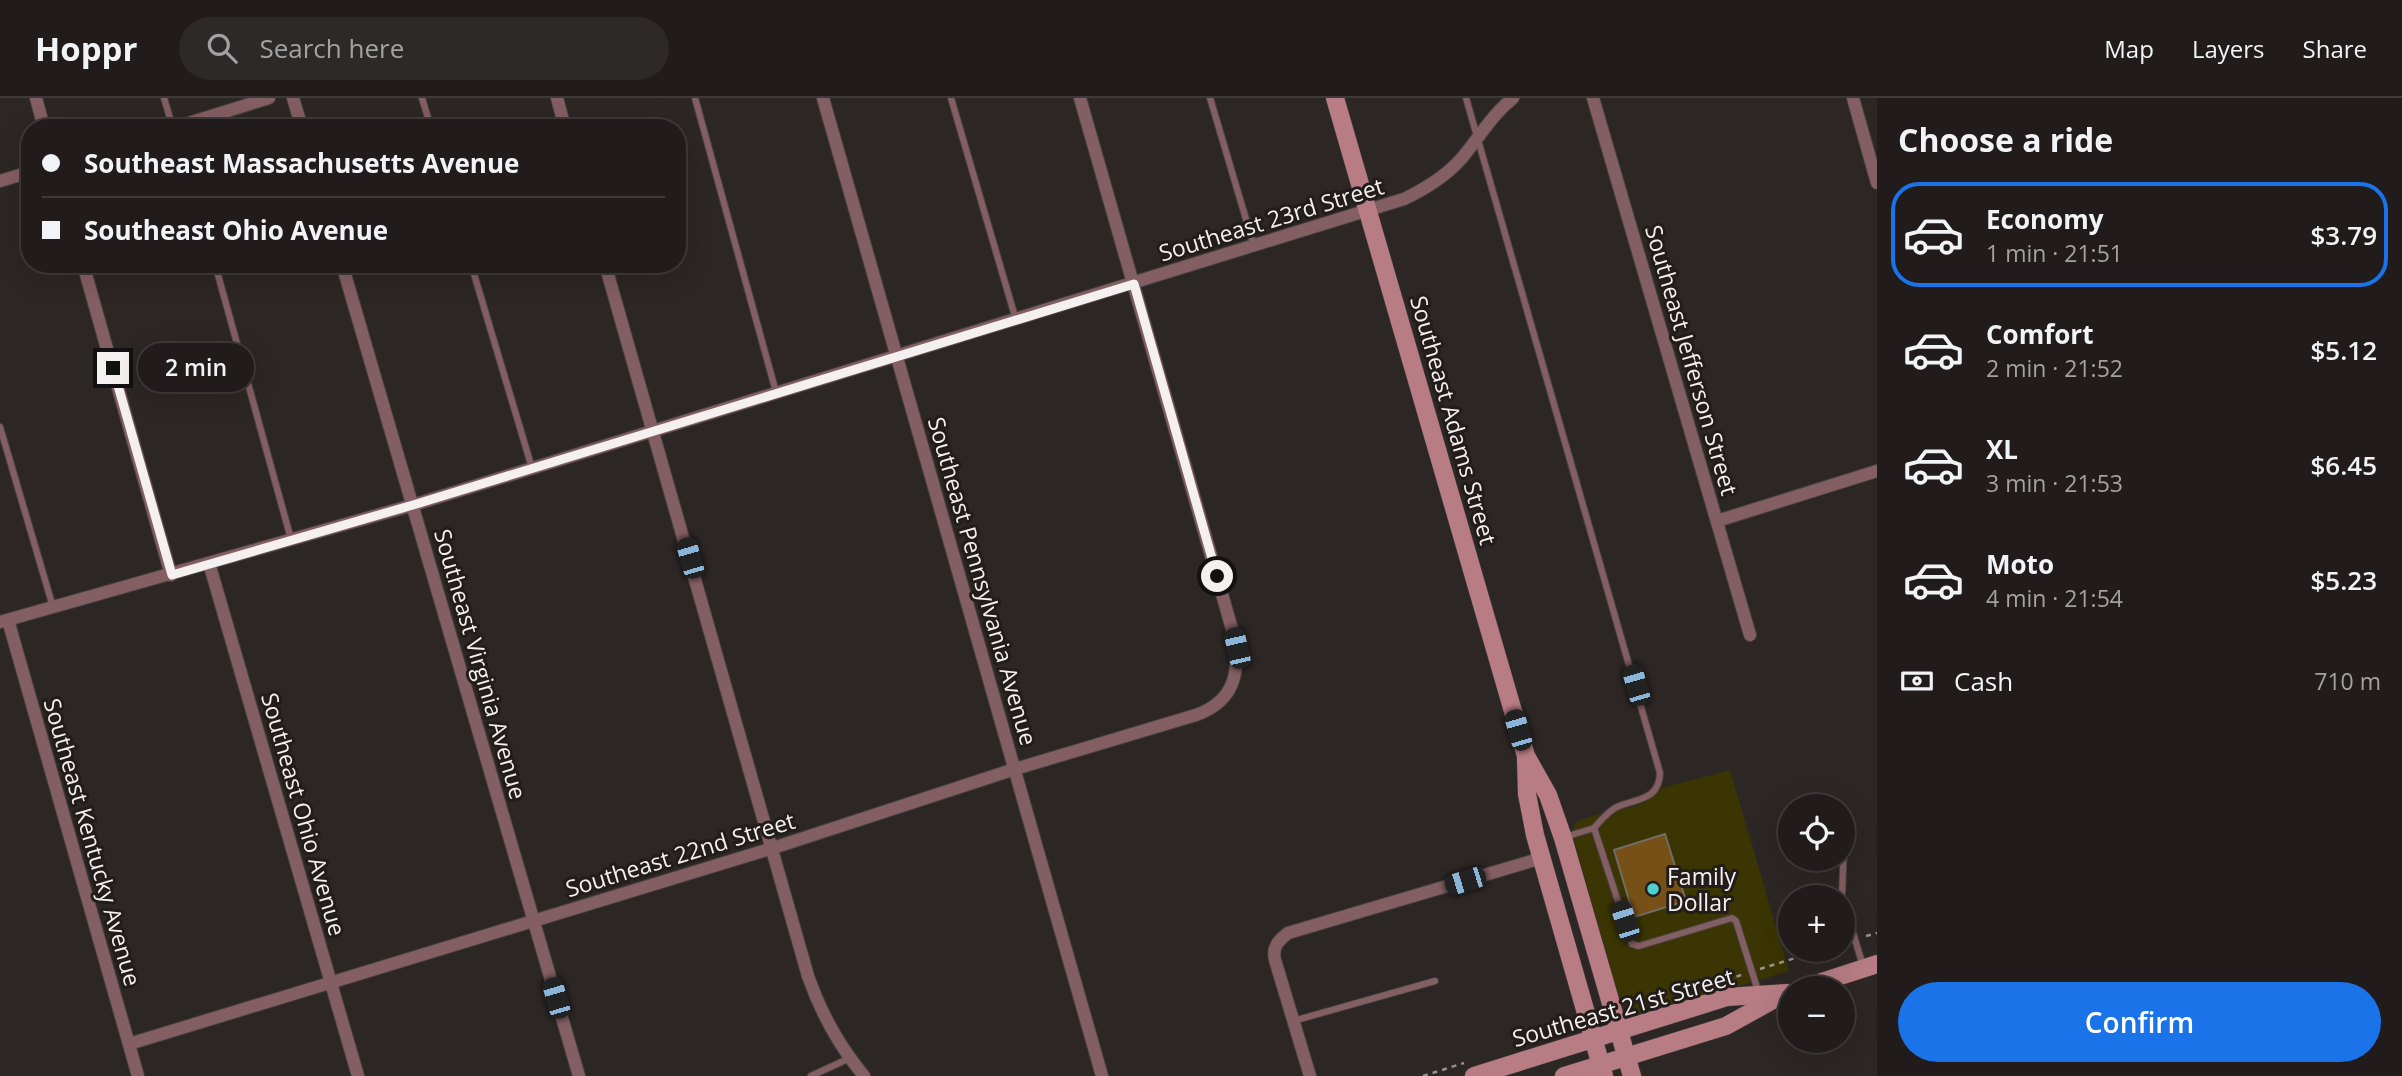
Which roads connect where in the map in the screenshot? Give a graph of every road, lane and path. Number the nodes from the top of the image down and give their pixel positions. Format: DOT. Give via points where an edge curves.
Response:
graph roads {
  1 [pos="36,98"];
  2 [pos="164,98"];
  3 [pos="269,98"];
  4 [pos="293,98"];
  5 [pos="422,98"];
  6 [pos="557,98"];
  7 [pos="695,98"];
  8 [pos="822,98"];
  9 [pos="951,98"];
  10 [pos="1080,98"];
  11 [pos="1210,98"];
  12 [pos="1335,98"];
  13 [pos="1465,98"];
  14 [pos="1513,98"];
  15 [pos="1592,98"];
  16 [pos="1853,98"];
  17 [pos="42,119"];
  18 [pos="170,119"];
  19 [pos="202,119"];
  20 [pos="299,119"];
  21 [pos="428,119"];
  22 [pos="563,119"];
  23 [pos="1477,138"];
  24 [pos="21,175"];
  25 [pos="0,181"];
  26 [pos="1877,183"];
  27 [pos="1368,212"];
  28 [pos="1254,246"];
  29 [pos="86,273"];
  30 [pos="217,273"];
  31 [pos="345,273"];
  32 [pos="474,273"];
  33 [pos="608,273"];
  34 [pos="1134,284"];
  35 [pos="1016,320"];
  36 [pos="898,356"];
  37 [pos="776,392"];
  38 [pos="0,427"];
  39 [pos="653,430"];
  40 [pos="531,468"];
  41 [pos="1877,471"];
  42 [pos="413,505"];
  43 [pos="1717,521"];
  44 [pos="290,539"];
  45 [pos="209,563"];
  46 [pos="172,575"];
  47 [pos="53,608"];
  48 [pos="4,621"];
  49 [pos="1750,635"];
  50 [pos="1525,756"];
  51 [pos="1015,769"];
  52 [pos="1594,828"];
  53 [pos="1563,838"];
  54 [pos="773,848"];
  55 [pos="1542,858"];
  56 [pos="1843,871"];
  57 [pos="534,921"];
  58 [pos="1870,966"];
  59 [pos="1839,976"];
  60 [pos="1435,981"];
  61 [pos="331,982"];
  62 [pos="1778,995"];
  63 [pos="1760,1001"];
  64 [pos="1293,1021"];
  65 [pos="1619,1031"];
  66 [pos="1593,1039"];
  67 [pos="129,1044"];
  68 [pos="1626,1057"];
  69 [pos="850,1058"];
  70 [pos="1602,1071"];
  71 [pos="138,1076"];
  72 [pos="358,1076"];
  73 [pos="579,1076"];
  74 [pos="811,1076"];
  75 [pos="864,1076"];
  76 [pos="1102,1076"];
  77 [pos="1311,1076"];
  78 [pos="1474,1076"];
  79 [pos="1564,1076"];
  80 [pos="1632,1076"];
  1 -- 17 [label="street"];
  2 -- 18 [label="lane"];
  3 -- 19 [label="street"];
  4 -- 20 [label="street"];
  5 -- 21 [label="lane"];
  6 -- 22 [label="street"];
  7 -- 37 [label="lane"];
  8 -- 36 [label="street, Southeast Pennsylvania Avenue"];
  9 -- 35 [label="lane"];
  10 -- 34 [label="street"];
  11 -- 28 [label="lane"];
  12 -- 27 [label="main road, Southeast Adams Street"];
  13 -- 23 [label="lane"];
  14 -- 23 [label="street, Southeast 23rd Street"];
  15 -- 43 [label="street, Southeast Jefferson Street"];
  16 -- 26 [label="street"];
  23 -- 27 [label="street, Southeast 23rd Street" via="1447,173 1425,188"];
  23 -- 52 [label="lane" via="1660,773 1651,796 1614,809"];
  24 -- 25 [label="street"];
  27 -- 28 [label="street, Southeast 23rd Street"];
  27 -- 50 [label="main road, Southeast Adams Street"];
  28 -- 34 [label="street, Southeast 23rd Street"];
  29 -- 46 [label="street"];
  30 -- 44 [label="lane"];
  31 -- 42 [label="street, Southeast Virginia Avenue"];
  32 -- 40 [label="lane"];
  33 -- 39 [label="street"];
  34 -- 35 [label="street, Southeast 23rd Street"];
  34 -- 51 [label="street, Southeast 22nd Street" via="1232,629 1237,661 1232,685 1204,712"];
  35 -- 36 [label="street, Southeast 23rd Street"];
  36 -- 37 [label="street, Southeast 23rd Street"];
  36 -- 51 [label="street, Southeast Pennsylvania Avenue"];
  37 -- 39 [label="street, Southeast 23rd Street"];
  38 -- 47 [label="lane"];
  39 -- 40 [label="street, Southeast 23rd Street"];
  39 -- 54 [label="street"];
  40 -- 42 [label="street, Southeast 23rd Street"];
  41 -- 43 [label="street"];
  42 -- 44 [label="street, Southeast 23rd Street"];
  42 -- 57 [label="street, Southeast Virginia Avenue"];
  43 -- 49 [label="street, Southeast Jefferson Street"];
  44 -- 45 [label="street, Southeast 23rd Street"];
  45 -- 46 [label="street, Southeast 23rd Street"];
  45 -- 61 [label="street, Southeast Ohio Avenue"];
  46 -- 47 [label="street, Southeast 23rd Street"];
  47 -- 48 [label="street, Southeast 23rd Street"];
  48 -- 67 [label="street, Southeast Kentucky Avenue"];
  50 -- 53 [label="main road, Southeast Adams Street" via="1548,795"];
  50 -- 55 [label="main road, Southeast Adams Street" via="1527,794"];
  51 -- 54 [label="street, Southeast 22nd Street"];
  51 -- 76 [label="street, Southeast Pennsylvania Avenue"];
  52 -- 53 [label="lane"];
  52 -- 63 [label="lane" via="1633,944 1732,918 1737,921"];
  53 -- 65 [label="main road, Southeast Adams Street"];
  54 -- 57 [label="street, Southeast 22nd Street"];
  54 -- 69 [label="street" via="815,994"];
  55 -- 64 [label="street" via="1288,933 1273,952"];
  55 -- 66 [label="main road, Southeast Adams Street"];
  56 -- 58 [label="lane" via="1842,896"];
  57 -- 61 [label="street, Southeast 22nd Street"];
  57 -- 73 [label="street, Southeast Virginia Avenue"];
  58 -- 59 [label="main road, Southeast 21st Street"];
  60 -- 64 [label="lane"];
  61 -- 67 [label="street, Southeast 22nd Street"];
  61 -- 72 [label="street, Southeast Ohio Avenue"];
  62 -- 63 [label="main road, Southeast 21st Street"];
  63 -- 65 [label="main road, Southeast 21st Street" via="1727,997"];
  63 -- 68 [label="main road, Southeast 21st Street" via="1726,1026"];
  64 -- 77 [label="street"];
  65 -- 66 [label="main road, Southeast 21st Street"];
  65 -- 68 [label="main road, Southeast Adams Street"];
  66 -- 70 [label="main road, Southeast Adams Street"];
  66 -- 78 [label="main road, Southeast 21st Street"];
  67 -- 71 [label="street, Southeast Kentucky Avenue"];
  68 -- 70 [label="main road, Southeast 21st Street"];
  68 -- 80 [label="main road, Southeast Adams Street"];
  69 -- 74 [label="lane"];
  69 -- 75 [label="street"];
  70 -- 79 [label="main road, Southeast 21st Street"];
}
